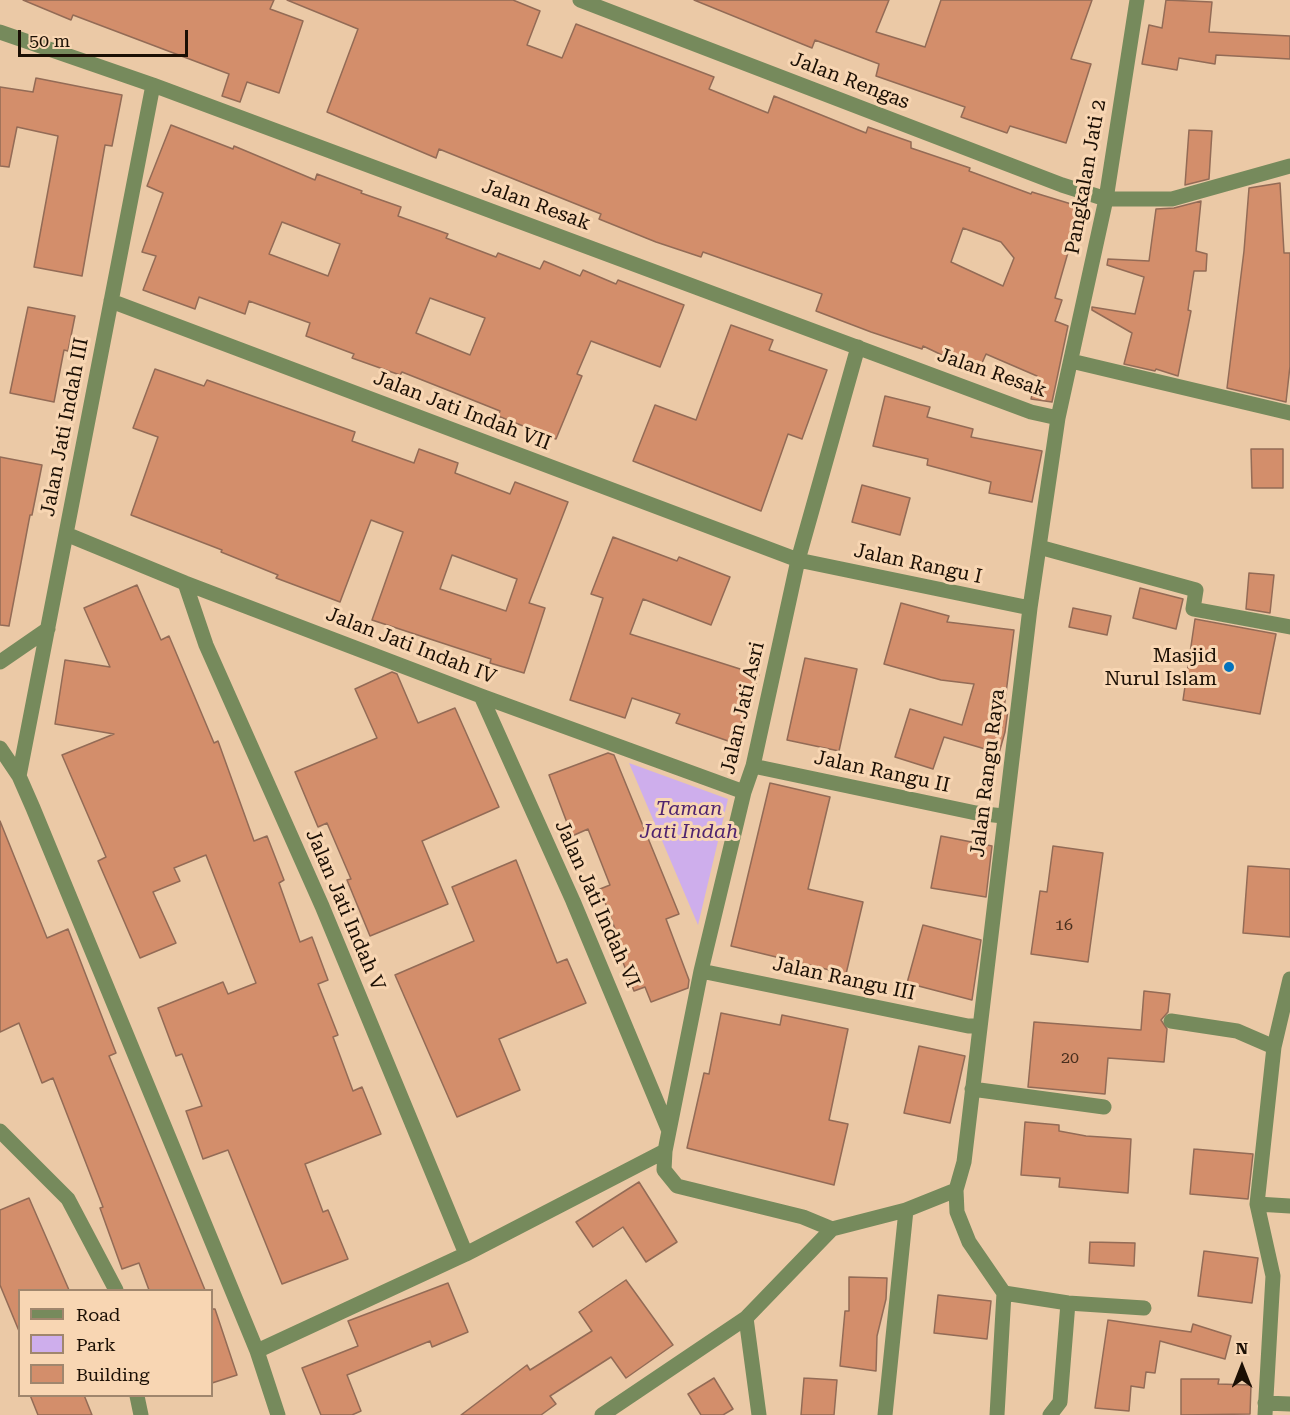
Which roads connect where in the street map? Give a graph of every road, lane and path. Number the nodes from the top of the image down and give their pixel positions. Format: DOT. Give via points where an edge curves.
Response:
graph roads {
  1 [pos="580,0"];
  2 [pos="1137,0"];
  3 [pos="0,32"];
  4 [pos="153,85"];
  5 [pos="1290,166"];
  6 [pos="1106,199"];
  7 [pos="111,301"];
  8 [pos="858,347"];
  9 [pos="1071,361"];
  10 [pos="1290,413"];
  11 [pos="1058,418"];
  12 [pos="66,534"];
  13 [pos="1039,547"];
  14 [pos="798,560"];
  15 [pos="185,583"];
  16 [pos="1030,608"];
  17 [pos="1290,627"];
  18 [pos="48,628"];
  19 [pos="0,662"];
  20 [pos="481,696"];
  21 [pos="0,748"];
  22 [pos="753,766"];
  23 [pos="19,776"];
  24 [pos="744,792"];
  25 [pos="1003,816"];
  26 [pos="701,971"];
  27 [pos="1290,979"];
  28 [pos="1172,1021"];
  29 [pos="979,1026"];
  30 [pos="1275,1047"];
  31 [pos="972,1089"];
  32 [pos="1104,1107"];
  33 [pos="0,1131"];
  34 [pos="669,1132"];
  35 [pos="665,1151"];
  36 [pos="956,1190"];
  37 [pos="1257,1204"];
  38 [pos="1290,1206"];
  39 [pos="906,1210"];
  40 [pos="832,1229"];
  41 [pos="466,1254"];
  42 [pos="115,1289"];
  43 [pos="1004,1293"];
  44 [pos="1068,1303"];
  45 [pos="1144,1308"];
  46 [pos="746,1318"];
  47 [pos="257,1351"];
  48 [pos="137,1397"];
  49 [pos="1290,1404"];
  50 [pos="1265,1409"];
  51 [pos="141,1415"];
  52 [pos="278,1415"];
  53 [pos="602,1415"];
  54 [pos="759,1415"];
  55 [pos="885,1415"];
  56 [pos="997,1415"];
  57 [pos="1050,1415"];
  1 -- 6 [label="street, Jalan Rengas"];
  2 -- 6 [label="street, Pangkalan Jati 2"];
  3 -- 4 [label="street, Jalan Resak"];
  4 -- 7 [label="street, Jalan Jati Indah III"];
  4 -- 8 [label="street, Jalan Resak"];
  5 -- 6 [label="street, Jalan Rengas" via="1172,199"];
  6 -- 9 [label="street, Pangkalan Jati 2"];
  7 -- 12 [label="street, Jalan Jati Indah III"];
  7 -- 14 [label="street, Jalan Jati Indah VII"];
  8 -- 11 [label="street, Jalan Resak" via="1031,412"];
  8 -- 14 [label="street, Jalan Jati Asri"];
  9 -- 10 [label="street"];
  9 -- 11 [label="street, Jalan Rangu Raya"];
  11 -- 13 [label="street, Jalan Rangu Raya"];
  12 -- 15 [label="street, Jalan Jati Indah IV"];
  12 -- 18 [label="street, Jalan Jati Indah III"];
  13 -- 16 [label="street, Jalan Rangu Raya"];
  13 -- 17 [label="street" via="1196,590 1193,609"];
  14 -- 16 [label="street, Jalan Rangu I"];
  14 -- 22 [label="street, Jalan Jati Asri"];
  15 -- 20 [label="street, Jalan Jati Indah IV"];
  15 -- 41 [label="street, Jalan Jati Indah V" via="206,645 322,906"];
  16 -- 25 [label="street, Jalan Rangu Raya"];
  18 -- 19 [label="street"];
  18 -- 23 [label="street, Jalan Jati Indah III"];
  20 -- 24 [label="street, Jalan Jati Indah IV"];
  20 -- 34 [label="street, Jalan Jati Indah VI" via="588,934"];
  21 -- 23 [label="street"];
  22 -- 24 [label="street, Jalan Jati Asri"];
  22 -- 25 [label="street, Jalan Rangu II"];
  23 -- 47 [label="street"];
  24 -- 26 [label="street, Jalan Jati Asri"];
  25 -- 29 [label="street, Jalan Rangu Raya"];
  26 -- 29 [label="street, Jalan Rangu III"];
  26 -- 34 [label="street, Jalan Jati Asri"];
  27 -- 30 [label="street"];
  28 -- 30 [label="street" via="1237,1031"];
  29 -- 31 [label="street, Jalan Rangu Raya"];
  30 -- 37 [label="street"];
  31 -- 32 [label="street"];
  31 -- 36 [label="street, Jalan Rangu Raya" via="964,1162"];
  33 -- 42 [label="street" via="68,1199"];
  34 -- 35 [label="street, Jalan Jati Asri"];
  35 -- 40 [label="street" via="664,1170 678,1186 803,1217"];
  35 -- 41 [label="street"];
  36 -- 39 [label="street"];
  36 -- 43 [label="street" via="957,1212 969,1242"];
  37 -- 38 [label="street"];
  37 -- 50 [label="street" via="1273,1276"];
  39 -- 40 [label="street"];
  39 -- 55 [label="street"];
  40 -- 46 [label="street"];
  41 -- 47 [label="street"];
  43 -- 44 [label="street"];
  43 -- 56 [label="street"];
  44 -- 45 [label="street"];
  44 -- 57 [label="street" via="1060,1402"];
  46 -- 53 [label="street"];
  46 -- 54 [label="street"];
  47 -- 52 [label="street"];
  48 -- 51 [label="street"];
  49 -- 50 [label="street"];
}
